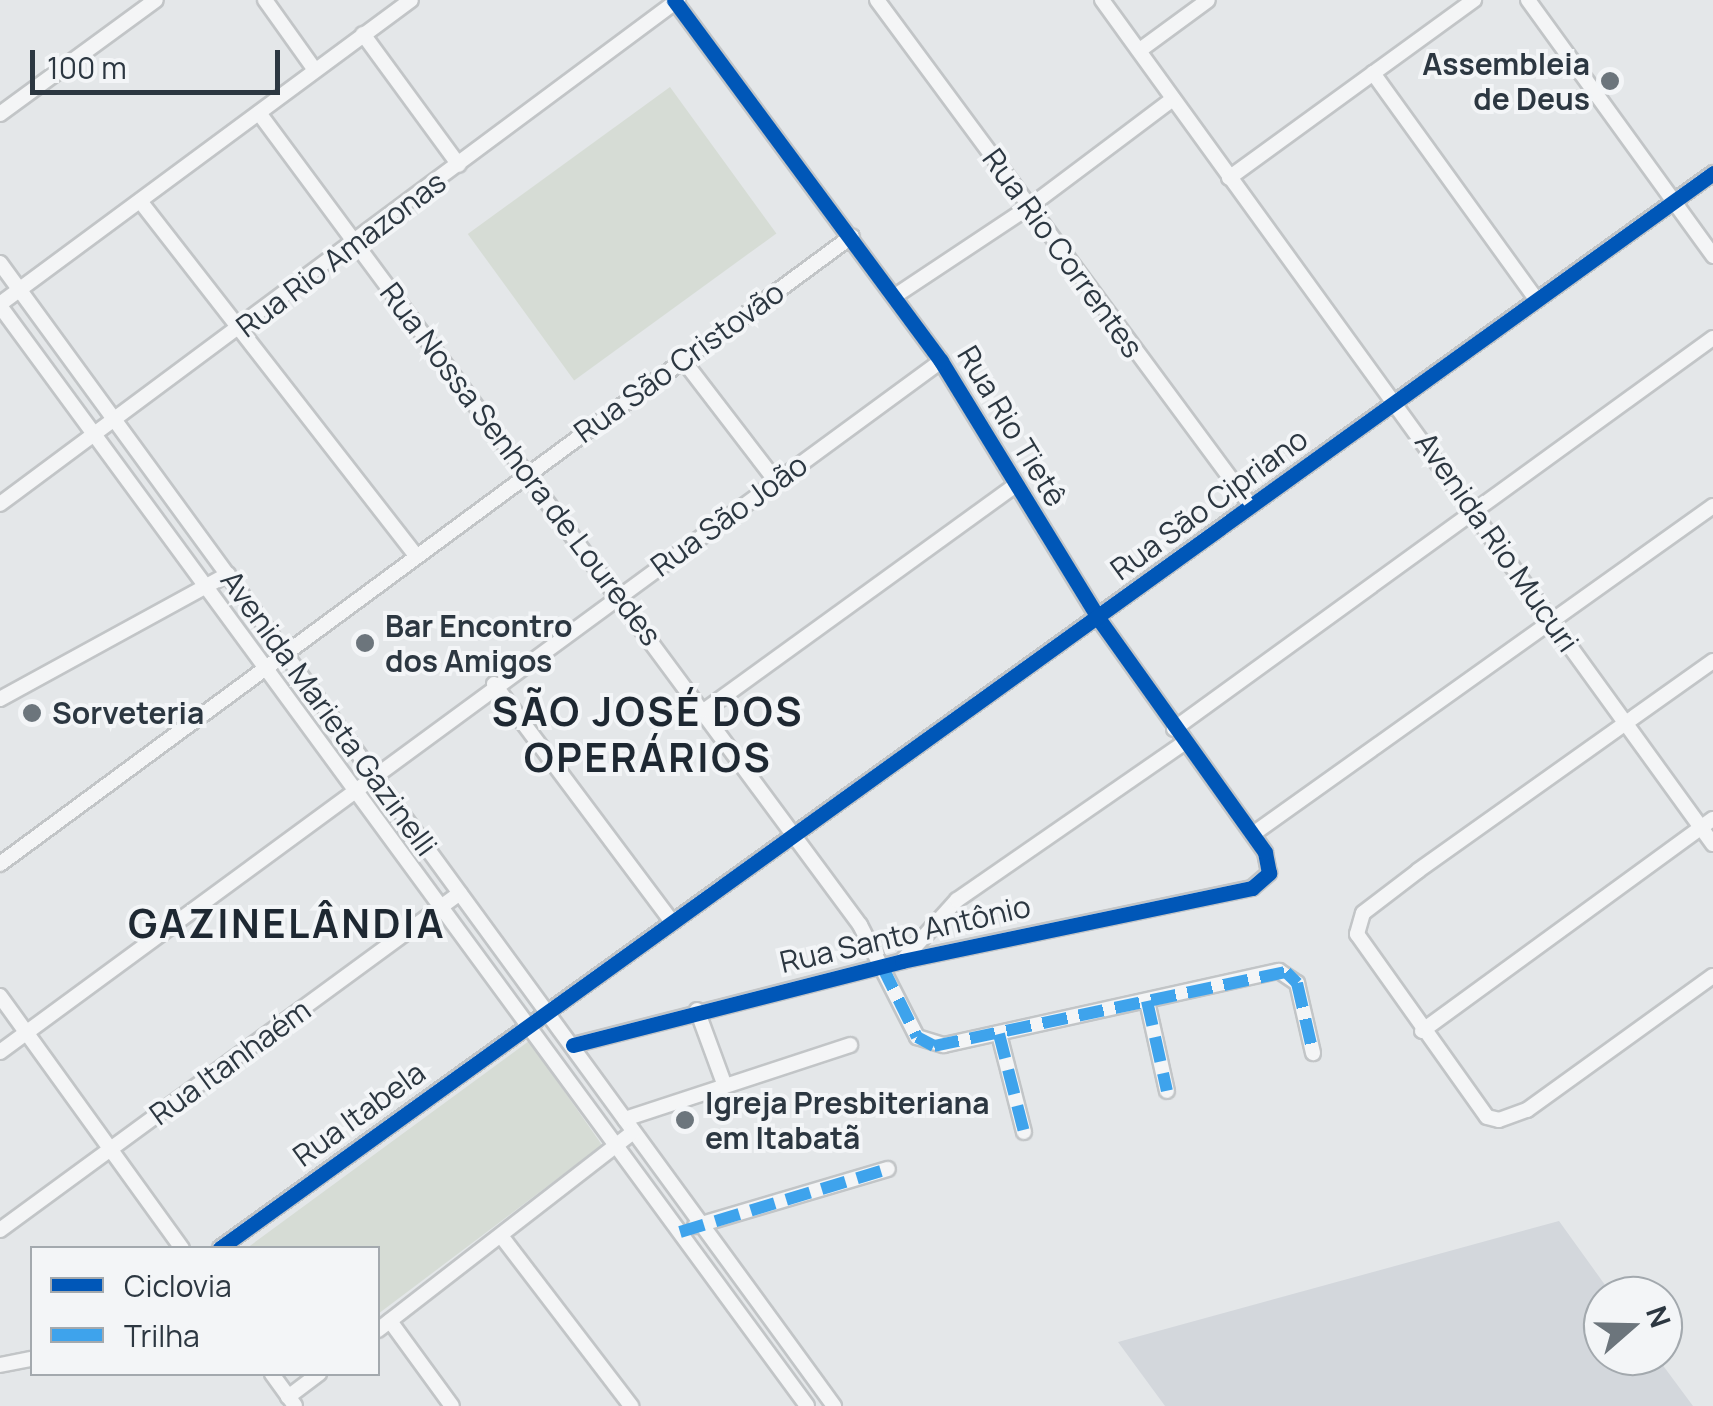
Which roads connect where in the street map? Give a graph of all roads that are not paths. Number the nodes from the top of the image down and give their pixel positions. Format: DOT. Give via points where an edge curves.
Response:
graph roads {
  1 [pos="156,0"];
  2 [pos="265,0"];
  3 [pos="411,0"];
  4 [pos="877,0"];
  5 [pos="1102,0"];
  6 [pos="1208,0"];
  7 [pos="1474,0"];
  8 [pos="1528,0"];
  9 [pos="676,1"];
  10 [pos="363,34"];
  11 [pos="1140,50"];
  12 [pos="315,70"];
  13 [pos="1373,73"];
  14 [pos="1173,98"];
  15 [pos="259,113"];
  16 [pos="0,114"];
  17 [pos="459,166"];
  18 [pos="1229,178"];
  19 [pos="1709,182"];
  20 [pos="140,201"];
  21 [pos="1676,201"];
  22 [pos="1029,207"];
  23 [pos="852,236"];
  24 [pos="356,243"];
  25 [pos="1713,256"];
  26 [pos="0,263"];
  27 [pos="19,290"];
  28 [pos="896,296"];
  29 [pos="1536,298"];
  30 [pos="0,305"];
  31 [pos="240,331"];
  32 [pos="1713,338"];
  33 [pos="684,360"];
  34 [pos="940,360"];
  35 [pos="1397,400"];
  36 [pos="116,422"];
  37 [pos="96,437"];
  38 [pos="528,473"];
  39 [pos="775,480"];
  40 [pos="1015,486"];
  41 [pos="0,504"];
  42 [pos="1250,506"];
  43 [pos="1713,506"];
  44 [pos="1474,510"];
  45 [pos="416,556"];
  46 [pos="228,574"];
  47 [pos="206,586"];
  48 [pos="619,596"];
  49 [pos="1099,619"];
  50 [pos="1552,622"];
  51 [pos="287,655"];
  52 [pos="1713,661"];
  53 [pos="268,670"];
  54 [pos="494,684"];
  55 [pos="0,699"];
  56 [pos="705,710"];
  57 [pos="1626,724"];
  58 [pos="1174,729"];
  59 [pos="1184,742"];
  60 [pos="372,776"];
  61 [pos="356,789"];
  62 [pos="1707,823"];
  63 [pos="1253,834"];
  64 [pos="794,836"];
  65 [pos="1713,844"];
  66 [pos="0,864"];
  67 [pos="1252,888"];
  68 [pos="460,893"];
  69 [pos="442,907"];
  70 [pos="671,922"];
  71 [pos="902,961"];
  72 [pos="882,966"];
  73 [pos="1713,976"];
  74 [pos="0,996"];
  75 [pos="1147,1001"];
  76 [pos="698,1010"];
  77 [pos="547,1011"];
  78 [pos="530,1024"];
  79 [pos="1422,1031"];
  80 [pos="27,1033"];
  81 [pos="999,1034"];
  82 [pos="573,1045"];
  83 [pos="850,1045"];
  84 [pos="0,1052"];
  85 [pos="1313,1054"];
  86 [pos="725,1086"];
  87 [pos="1167,1091"];
  88 [pos="629,1125"];
  89 [pos="1024,1132"];
  90 [pos="616,1147"];
  91 [pos="111,1149"];
  92 [pos="888,1169"];
  93 [pos="701,1224"];
  94 [pos="0,1230"];
  95 [pos="680,1232"];
  96 [pos="502,1237"];
  97 [pos="181,1246"];
  98 [pos="223,1246"];
  99 [pos="766,1312"];
  100 [pos="747,1324"];
  101 [pos="384,1325"];
  102 [pos="30,1360"];
  103 [pos="0,1365"];
  104 [pos="273,1376"];
  105 [pos="317,1376"];
  106 [pos="292,1401"];
  107 [pos="452,1406"];
  108 [pos="631,1406"];
  109 [pos="807,1406"];
  110 [pos="834,1406"];
  1 -- 16 [label="street"];
  2 -- 12 [label="street"];
  3 -- 10 [label="street"];
  4 -- 22 [label="street, Rua Rio Correntes"];
  5 -- 11 [label="street, Avenida Rio Mucuri"];
  6 -- 11 [label="street"];
  7 -- 13 [label="street"];
  8 -- 21 [label="street"];
  9 -- 17 [label="street, Rua Rio Amazonas"];
  9 -- 23 [label="street, Rua Rio Tietê"];
  10 -- 12 [label="street"];
  10 -- 17 [label="street"];
  11 -- 14 [label="street, Avenida Rio Mucuri"];
  12 -- 15 [label="street"];
  13 -- 18 [label="street"];
  13 -- 29 [label="street"];
  14 -- 18 [label="street, Avenida Rio Mucuri"];
  14 -- 22 [label="street"];
  15 -- 20 [label="street"];
  15 -- 24 [label="street, Rua Nossa Senhora de Louredes"];
  17 -- 24 [label="street, Rua Rio Amazonas"];
  18 -- 35 [label="street, Avenida Rio Mucuri"];
  19 -- 21 [label="street, Rua São Cipriano"];
  20 -- 27 [label="street"];
  20 -- 31 [label="street"];
  21 -- 25 [label="street"];
  21 -- 29 [label="street, Rua São Cipriano"];
  22 -- 28 [label="street"];
  22 -- 42 [label="street, Rua Rio Correntes"];
  23 -- 28 [label="street, Rua Rio Tietê"];
  23 -- 33 [label="street, Rua São Cristovão"];
  24 -- 31 [label="street, Rua Rio Amazonas"];
  24 -- 38 [label="street, Rua Nossa Senhora de Louredes"];
  26 -- 27 [label="street, Avenida Marieta Gazinelli"];
  27 -- 30 [label="street"];
  27 -- 36 [label="street, Avenida Marieta Gazinelli"];
  28 -- 34 [label="street, Rua Rio Tietê"];
  29 -- 35 [label="street, Rua São Cipriano"];
  30 -- 37 [label="street, Avenida Marieta Gazinelli"];
  31 -- 36 [label="street, Rua Rio Amazonas"];
  31 -- 45 [label="street"];
  32 -- 44 [label="street"];
  33 -- 38 [label="street, Rua São Cristovão"];
  33 -- 39 [label="street"];
  34 -- 39 [label="street, Rua São João"];
  34 -- 40 [label="street, Rua Rio Tietê"];
  35 -- 42 [label="street, Rua São Cipriano"];
  35 -- 44 [label="street, Avenida Rio Mucuri"];
  36 -- 37 [label="street, Rua Rio Amazonas"];
  36 -- 46 [label="street, Avenida Marieta Gazinelli"];
  37 -- 41 [label="street, Rua Rio Amazonas"];
  37 -- 47 [label="street, Avenida Marieta Gazinelli"];
  38 -- 45 [label="street, Rua São Cristovão"];
  38 -- 48 [label="street, Rua Nossa Senhora de Louredes"];
  39 -- 48 [label="street, Rua São João"];
  40 -- 49 [label="street, Rua Rio Tietê"];
  40 -- 56 [label="street"];
  42 -- 49 [label="street, Rua São Cipriano"];
  43 -- 50 [label="street"];
  44 -- 50 [label="street, Avenida Rio Mucuri"];
  44 -- 58 [label="street"];
  45 -- 51 [label="street, Rua São Cristovão"];
  46 -- 47 [label="street"];
  46 -- 51 [label="street, Avenida Marieta Gazinelli"];
  47 -- 53 [label="street, Avenida Marieta Gazinelli"];
  47 -- 55 [label="street"];
  48 -- 54 [label="street, Rua São João"];
  48 -- 56 [label="street, Rua Nossa Senhora de Louredes"];
  49 -- 58 [label="street, Rua Rio Tietê"];
  49 -- 64 [label="street, Rua São Cipriano"];
  50 -- 57 [label="street, Avenida Rio Mucuri"];
  50 -- 63 [label="street"];
  51 -- 53 [label="street, Rua São Cristovão"];
  51 -- 60 [label="street, Avenida Marieta Gazinelli"];
  52 -- 57 [label="street"];
  53 -- 61 [label="street, Avenida Marieta Gazinelli"];
  53 -- 66 [label="street, Rua São Cristovão"];
  54 -- 60 [label="street, Rua São João"];
  54 -- 70 [label="street"];
  56 -- 64 [label="street, Rua Nossa Senhora de Louredes"];
  57 -- 62 [label="street, Avenida Rio Mucuri"];
  57 -- 79 [label="street" via="1363,914 1361,946"];
  58 -- 59 [label="street, Rua Rio Tietê"];
  59 -- 63 [label="street, Rua Rio Tietê"];
  59 -- 71 [label="street" via="957,900"];
  60 -- 61 [label="street, Rua São João"];
  60 -- 68 [label="street, Avenida Marieta Gazinelli"];
  61 -- 69 [label="street, Avenida Marieta Gazinelli"];
  61 -- 80 [label="street, Rua São João"];
  62 -- 65 [label="street, Avenida Rio Mucuri"];
  62 -- 79 [label="street"];
  63 -- 67 [label="street, Rua Rio Tietê" via="1270,864 1265,882"];
  64 -- 70 [label="street, Rua São Cipriano"];
  64 -- 72 [label="street, Rua Nossa Senhora de Louredes"];
  67 -- 71 [label="street, Rua Santo Antônio"];
  68 -- 69 [label="street, Rua Itanhaém"];
  68 -- 77 [label="street, Avenida Marieta Gazinelli"];
  69 -- 78 [label="street, Avenida Marieta Gazinelli"];
  69 -- 91 [label="street, Rua Itanhaém"];
  70 -- 77 [label="street, Rua São Cipriano"];
  71 -- 72 [label="street, Rua Santo Antônio"];
  72 -- 76 [label="street, Rua Santo Antônio"];
  72 -- 81 [label="street, Rua Nossa Senhora de Louredes" via="926,1044"];
  73 -- 79 [label="street" via="1527,1110 1500,1120 1488,1117"];
  74 -- 80 [label="street"];
  75 -- 81 [label="street"];
  75 -- 85 [label="street" via="1286,972 1296,982"];
  75 -- 87 [label="street"];
  76 -- 82 [label="street, Rua Santo Antônio"];
  76 -- 86 [label="street"];
  77 -- 78 [label="street, Rua São Cipriano"];
  77 -- 82 [label="street, Avenida Marieta Gazinelli"];
  78 -- 90 [label="street, Avenida Marieta Gazinelli"];
  78 -- 98 [label="street, Rua Itabela"];
  80 -- 84 [label="street, Rua São João"];
  80 -- 91 [label="street"];
  81 -- 89 [label="street"];
  82 -- 88 [label="street, Avenida Marieta Gazinelli"];
  83 -- 86 [label="street"];
  86 -- 88 [label="street"];
  88 -- 90 [label="street"];
  88 -- 93 [label="street, Avenida Marieta Gazinelli"];
  90 -- 95 [label="street, Avenida Marieta Gazinelli"];
  90 -- 96 [label="street"];
  91 -- 94 [label="street, Rua Itanhaém"];
  91 -- 97 [label="street"];
  92 -- 93 [label="street"];
  93 -- 95 [label="street"];
  93 -- 99 [label="street, Avenida Marieta Gazinelli"];
  95 -- 100 [label="street, Avenida Marieta Gazinelli"];
  96 -- 101 [label="street"];
  96 -- 108 [label="street"];
  99 -- 100 [label="street"];
  99 -- 110 [label="street, Avenida Marieta Gazinelli"];
  100 -- 109 [label="street, Avenida Marieta Gazinelli"];
  101 -- 107 [label="street"];
  102 -- 103 [label="street"];
  104 -- 106 [label="street"];
  105 -- 106 [label="street"];
}
